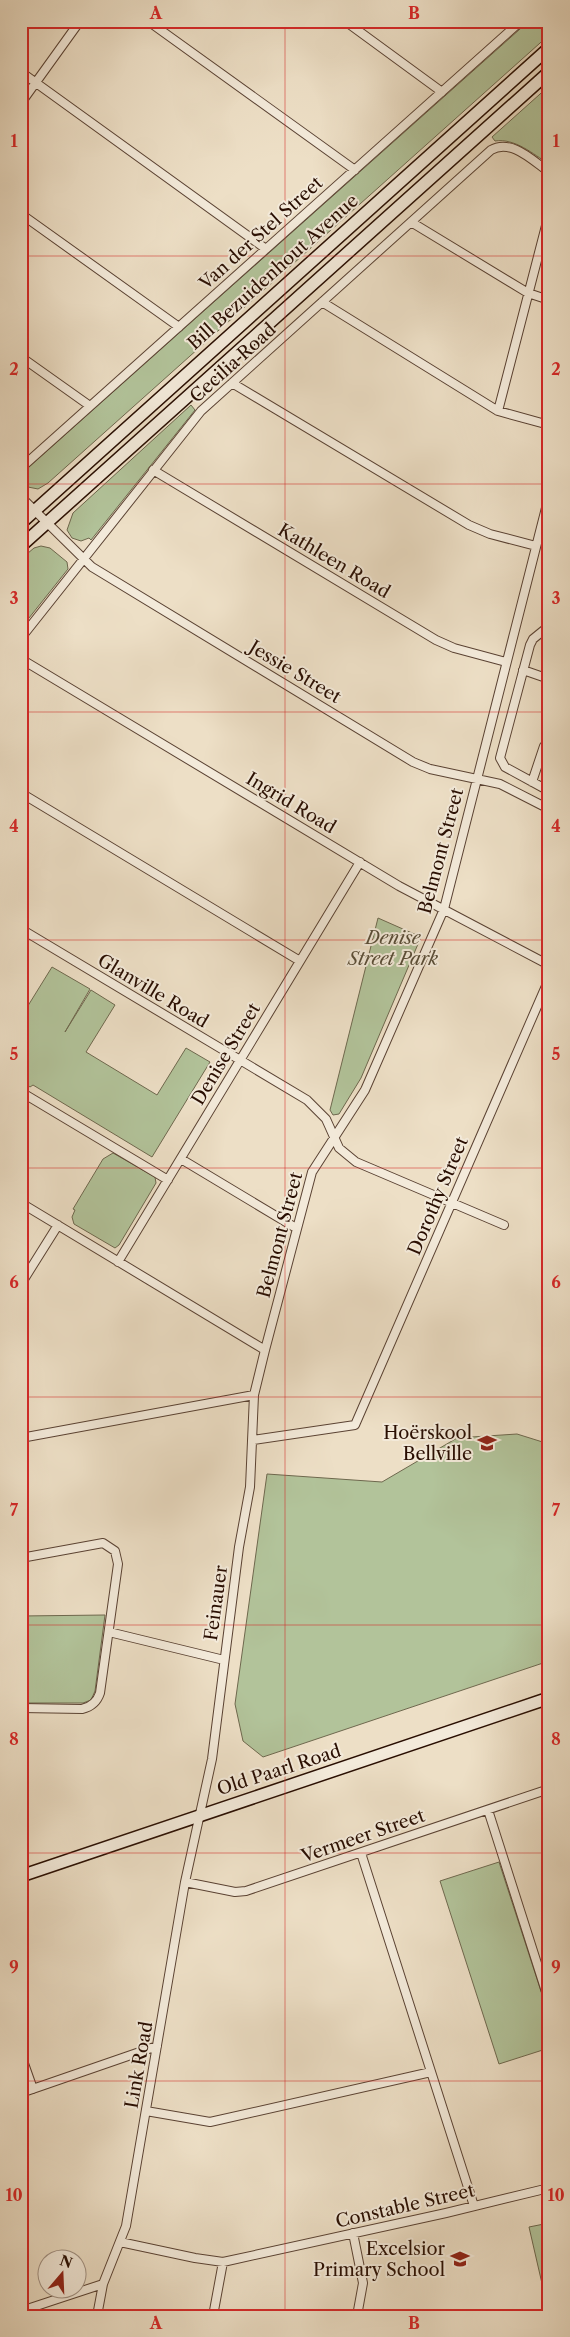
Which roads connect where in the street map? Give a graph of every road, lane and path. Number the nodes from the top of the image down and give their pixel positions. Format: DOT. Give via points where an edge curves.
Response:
graph roads {
  1 [pos="80,21"];
  2 [pos="148,21"];
  3 [pos="345,21"];
  4 [pos="521,21"];
  5 [pos="549,48"];
  6 [pos="21,72"];
  7 [pos="549,72"];
  8 [pos="37,82"];
  9 [pos="442,92"];
  10 [pos="21,104"];
  11 [pos="355,170"];
  12 [pos="549,172"];
  13 [pos="21,214"];
  14 [pos="549,214"];
  15 [pos="411,222"];
  16 [pos="266,249"];
  17 [pos="528,293"];
  18 [pos="549,300"];
  19 [pos="322,302"];
  20 [pos="179,327"];
  21 [pos="21,357"];
  22 [pos="232,383"];
  23 [pos="90,406"];
  24 [pos="498,411"];
  25 [pos="549,425"];
  26 [pos="21,468"];
  27 [pos="153,470"];
  28 [pos="549,496"];
  29 [pos="21,497"];
  30 [pos="34,510"];
  31 [pos="46,522"];
  32 [pos="21,523"];
  33 [pos="21,546"];
  34 [pos="536,546"];
  35 [pos="83,560"];
  36 [pos="549,626"];
  37 [pos="21,638"];
  38 [pos="21,659"];
  39 [pos="506,662"];
  40 [pos="523,670"];
  41 [pos="549,680"];
  42 [pos="549,743"];
  43 [pos="476,778"];
  44 [pos="532,782"];
  45 [pos="549,791"];
  46 [pos="21,793"];
  47 [pos="549,809"];
  48 [pos="360,862"];
  49 [pos="444,909"];
  50 [pos="21,929"];
  51 [pos="300,961"];
  52 [pos="549,965"];
  53 [pos="549,979"];
  54 [pos="240,1061"];
  55 [pos="21,1092"];
  56 [pos="334,1137"];
  57 [pos="181,1159"];
  58 [pos="168,1180"];
  59 [pos="21,1203"];
  60 [pos="452,1203"];
  61 [pos="58,1225"];
  62 [pos="504,1226"];
  63 [pos="296,1228"];
  64 [pos="118,1262"];
  65 [pos="21,1284"];
  66 [pos="265,1350"];
  67 [pos="254,1395"];
  68 [pos="21,1438"];
  69 [pos="253,1440"];
  70 [pos="21,1558"];
  71 [pos="109,1632"];
  72 [pos="224,1660"];
  73 [pos="549,1698"];
  74 [pos="21,1708"];
  75 [pos="549,1789"];
  76 [pos="488,1810"];
  77 [pos="199,1815"];
  78 [pos="361,1853"];
  79 [pos="21,1876"];
  80 [pos="185,1882"];
  81 [pos="549,2001"];
  82 [pos="157,2046"];
  83 [pos="22,2059"];
  84 [pos="431,2072"];
  85 [pos="33,2089"];
  86 [pos="21,2093"];
  87 [pos="146,2111"];
  88 [pos="549,2188"];
  89 [pos="474,2206"];
  90 [pos="353,2233"];
  91 [pos="120,2242"];
  92 [pos="223,2262"];
  93 [pos="102,2284"];
  94 [pos="21,2312"];
  95 [pos="97,2316"];
  96 [pos="213,2316"];
  97 [pos="357,2316"];
  1 -- 8 [label="street"];
  2 -- 11 [label="street"];
  3 -- 9 [label="street"];
  4 -- 9 [label="street, Van der Stel Street"];
  5 -- 30 [label="main road, Bill Bezuidenhout Avenue"];
  6 -- 8 [label="street"];
  7 -- 31 [label="main road, Bill Bezuidenhout Avenue"];
  8 -- 10 [label="street"];
  8 -- 16 [label="street"];
  9 -- 11 [label="street, Van der Stel Street"];
  11 -- 16 [label="street, Van der Stel Street"];
  12 -- 15 [label="street, Cecilia Road" via="511,147 502,146 491,150"];
  13 -- 20 [label="street"];
  14 -- 17 [label="street"];
  15 -- 17 [label="street"];
  15 -- 19 [label="street, Cecilia Road"];
  16 -- 20 [label="street, Van der Stel Street"];
  17 -- 18 [label="street"];
  17 -- 24 [label="street"];
  19 -- 22 [label="street, Cecilia Road"];
  19 -- 24 [label="street"];
  20 -- 23 [label="street, Van der Stel Street"];
  21 -- 23 [label="street"];
  22 -- 27 [label="street, Cecilia Road" via="201,411"];
  22 -- 34 [label="street" via="469,525"];
  23 -- 26 [label="street, Van der Stel Street"];
  24 -- 25 [label="street"];
  27 -- 35 [label="street, Cecilia Road"];
  27 -- 39 [label="street, Kathleen Road" via="436,640"];
  28 -- 34 [label="street, Belmont Street"];
  29 -- 30 [label="street, Jessie Street"];
  30 -- 31 [label="street, Jessie Street"];
  30 -- 32 [label="main road, Bill Bezuidenhout Avenue"];
  31 -- 33 [label="main road, Bill Bezuidenhout Avenue"];
  31 -- 35 [label="street, Jessie Street"];
  34 -- 39 [label="street, Belmont Street"];
  35 -- 37 [label="street, Cecilia Road"];
  35 -- 43 [label="street, Jessie Street" via="413,762 430,769"];
  36 -- 40 [label="street" via="533,639"];
  38 -- 48 [label="street, Ingrid Road"];
  39 -- 43 [label="street, Belmont Street"];
  40 -- 41 [label="street"];
  40 -- 44 [label="street" via="500,758 505,767"];
  42 -- 44 [label="street" via="544,746"];
  43 -- 47 [label="street, Jessie Street" via="506,786"];
  43 -- 49 [label="street, Belmont Street"];
  44 -- 45 [label="street"];
  46 -- 51 [label="street"];
  48 -- 49 [label="street, Ingrid Road"];
  48 -- 51 [label="street, Denise Street"];
  49 -- 52 [label="street, Ingrid Road"];
  49 -- 56 [label="street, Belmont Street" via="365,1090"];
  50 -- 54 [label="street, Glanville Road"];
  51 -- 54 [label="street, Denise Street"];
  53 -- 60 [label="street, Dorothy Street"];
  54 -- 56 [label="street, Glanville Road" via="307,1100 326,1119"];
  54 -- 57 [label="street, Denise Street"];
  55 -- 58 [label="street"];
  56 -- 60 [label="street, Glanville Road" via="339,1148 356,1162"];
  56 -- 63 [label="street, Belmont Street" via="312,1172"];
  57 -- 58 [label="street, Denise Street"];
  57 -- 63 [label="street"];
  58 -- 64 [label="street, Denise Street"];
  59 -- 61 [label="street"];
  60 -- 62 [label="street, Glanville Road"];
  60 -- 69 [label="street, Dorothy Street" via="356,1426"];
  61 -- 64 [label="street"];
  61 -- 65 [label="street"];
  63 -- 66 [label="street, Belmont Street"];
  64 -- 66 [label="street"];
  66 -- 67 [label="street, Belmont Street"];
  67 -- 68 [label="street"];
  67 -- 69 [label="street, Feinauer"];
  69 -- 72 [label="street, Feinauer" via="250,1487"];
  70 -- 71 [label="street" via="98,1543 112,1548 118,1564"];
  71 -- 72 [label="street"];
  71 -- 74 [label="street" via="100,1693 94,1704 82,1708"];
  72 -- 77 [label="street, Feinauer" via="216,1737"];
  73 -- 77 [label="main road, Old Paarl Road"];
  75 -- 76 [label="street, Vermeer Street"];
  76 -- 78 [label="street, Vermeer Street"];
  76 -- 81 [label="street"];
  77 -- 79 [label="main road, Old Paarl Road"];
  77 -- 80 [label="street, Link Road"];
  78 -- 80 [label="street, Vermeer Street" via="242,1892"];
  78 -- 84 [label="street"];
  80 -- 82 [label="street, Link Road"];
  82 -- 85 [label="street"];
  82 -- 87 [label="street, Link Road"];
  83 -- 85 [label="street"];
  84 -- 87 [label="street" via="210,2122"];
  84 -- 89 [label="street"];
  85 -- 86 [label="street"];
  87 -- 91 [label="street, Link Road" via="129,2216"];
  88 -- 89 [label="street, Constable Street"];
  89 -- 90 [label="street, Constable Street"];
  90 -- 92 [label="street, Constable Street"];
  90 -- 97 [label="street" via="363,2283"];
  91 -- 92 [label="street, Constable Street"];
  91 -- 93 [label="street, Link Road"];
  92 -- 96 [label="street"];
  93 -- 94 [label="street"];
  93 -- 95 [label="street, Link Road"];
}
